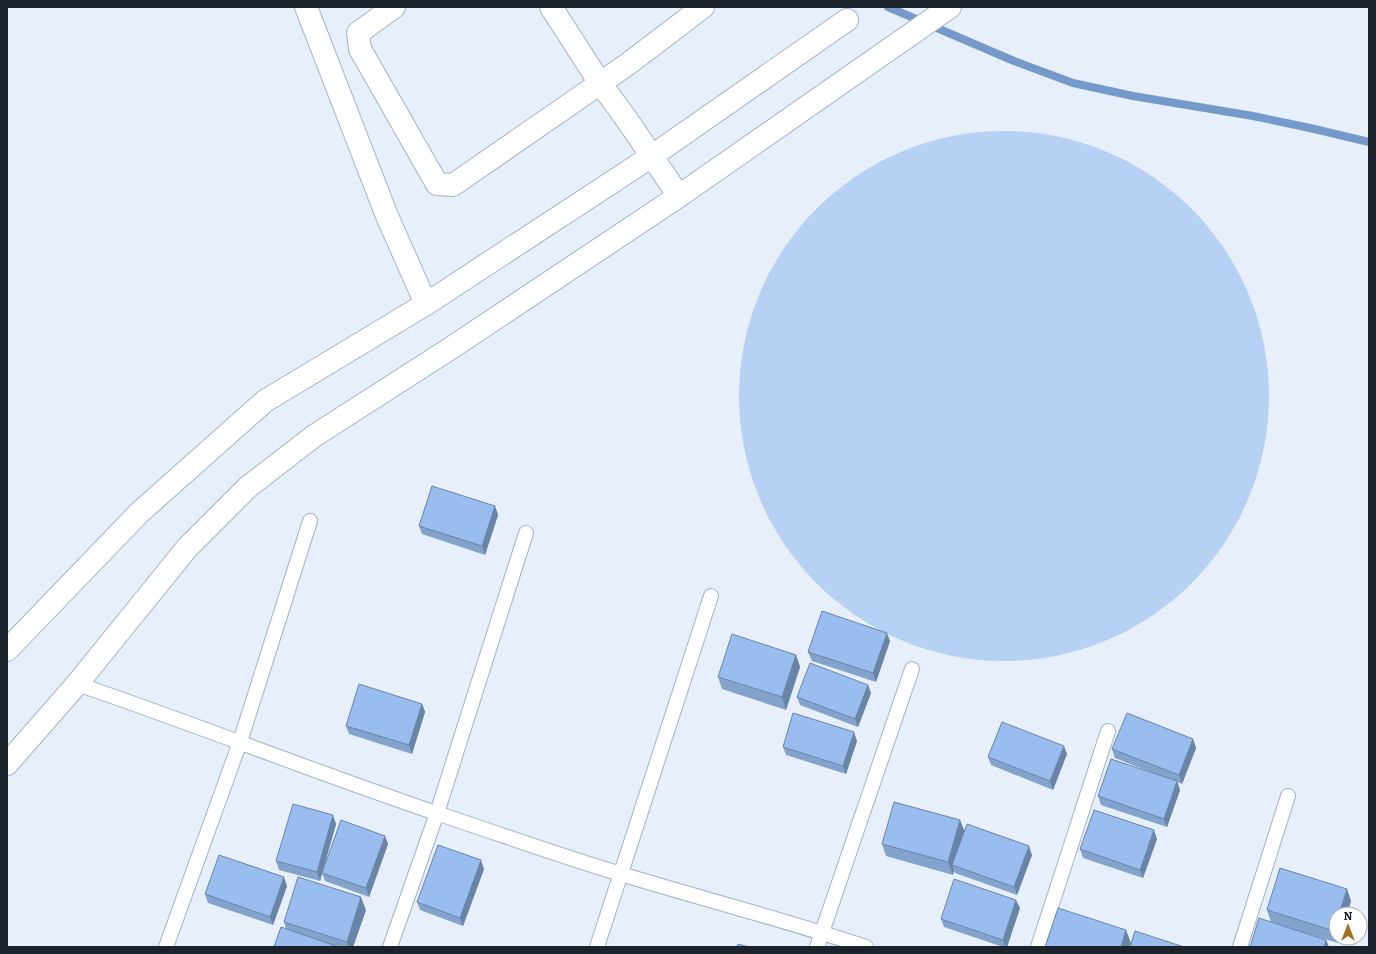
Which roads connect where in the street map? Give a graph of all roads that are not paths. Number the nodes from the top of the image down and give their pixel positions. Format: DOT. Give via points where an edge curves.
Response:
graph roads {
  1 [pos="306,7"];
  2 [pos="394,7"];
  3 [pos="551,7"];
  4 [pos="703,7"];
  5 [pos="950,7"];
  6 [pos="847,20"];
  7 [pos="600,83"];
  8 [pos="652,156"];
  9 [pos="679,196"];
  10 [pos="426,304"];
  11 [pos="310,521"];
  12 [pos="526,533"];
  13 [pos="711,596"];
  14 [pos="7,650"];
  15 [pos="912,669"];
  16 [pos="77,684"];
  17 [pos="1108,731"];
  18 [pos="240,742"];
  19 [pos="7,764"];
  20 [pos="1288,796"];
  21 [pos="436,813"];
  22 [pos="620,874"];
  23 [pos="822,932"];
  24 [pos="166,947"];
  25 [pos="390,947"];
  26 [pos="596,947"];
  27 [pos="817,947"];
  28 [pos="866,947"];
  29 [pos="1038,947"];
  30 [pos="1240,947"];
  1 -- 10 [label="street" via="388,216"];
  2 -- 7 [label="street" via="358,33 360,49 436,184 453,185"];
  3 -- 7 [label="street"];
  4 -- 7 [label="street"];
  5 -- 9 [label="street"];
  6 -- 8 [label="street"];
  7 -- 8 [label="street"];
  8 -- 9 [label="street"];
  8 -- 10 [label="street"];
  9 -- 16 [label="street" via="314,436 248,487 187,548"];
  10 -- 14 [label="street" via="265,401 140,512"];
  11 -- 18 [label="lane"];
  12 -- 21 [label="lane"];
  13 -- 22 [label="lane"];
  15 -- 23 [label="lane"];
  16 -- 18 [label="lane"];
  16 -- 19 [label="street"];
  17 -- 29 [label="lane"];
  18 -- 21 [label="lane"];
  18 -- 24 [label="lane"];
  20 -- 30 [label="lane"];
  21 -- 22 [label="lane"];
  21 -- 25 [label="lane"];
  22 -- 23 [label="lane"];
  22 -- 26 [label="lane"];
  23 -- 27 [label="lane"];
  23 -- 28 [label="lane"];
}
